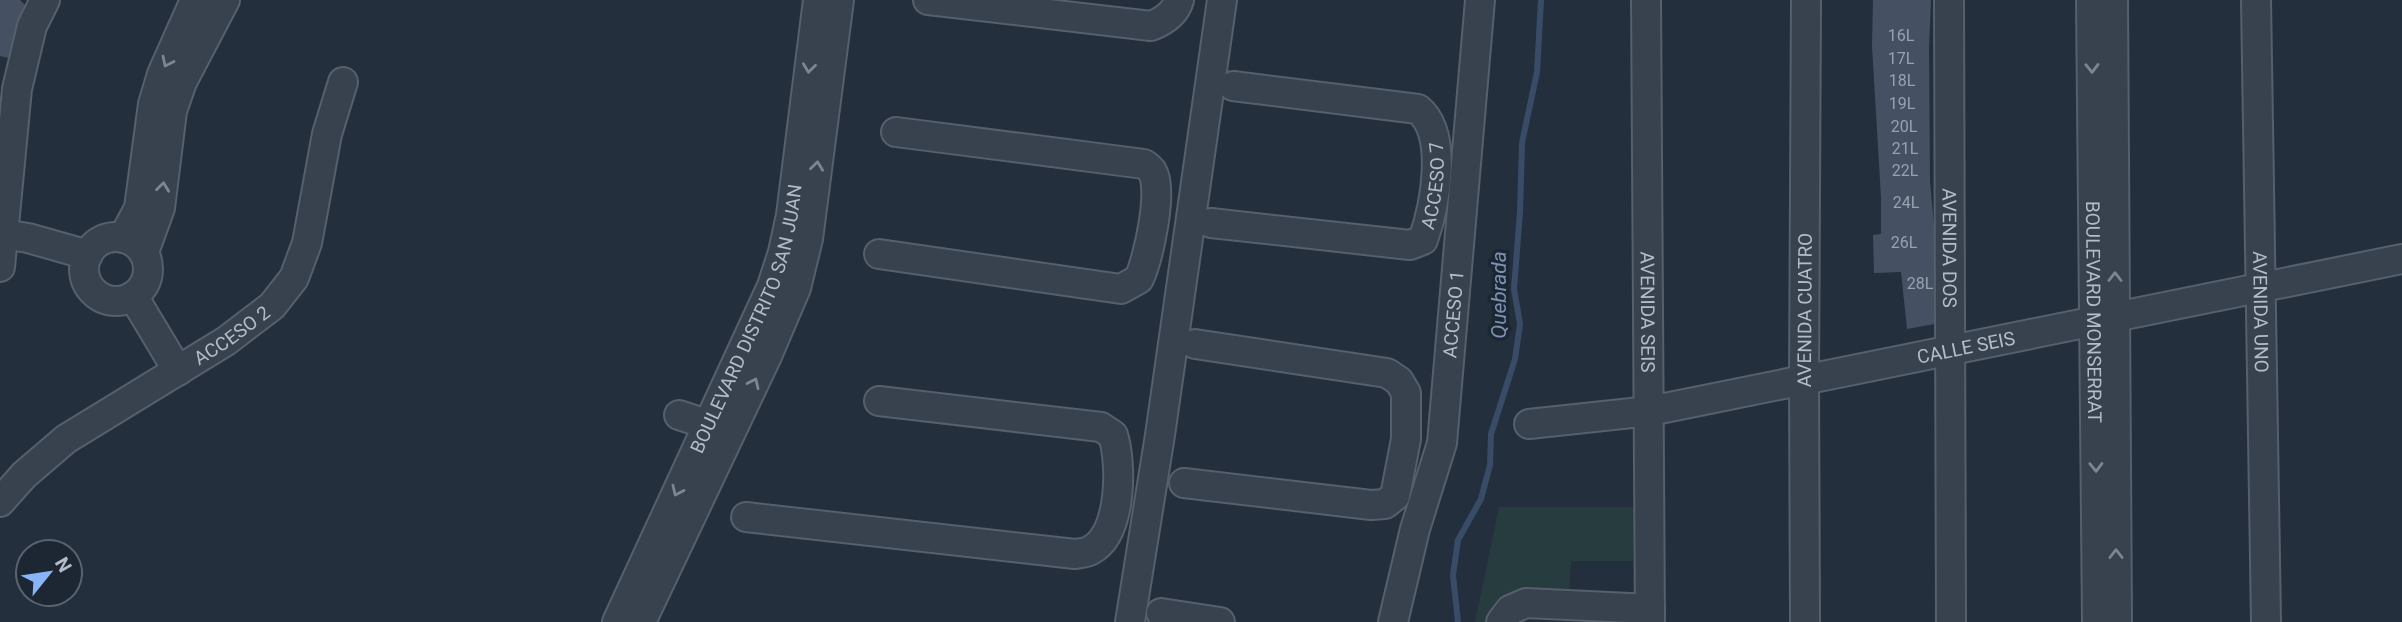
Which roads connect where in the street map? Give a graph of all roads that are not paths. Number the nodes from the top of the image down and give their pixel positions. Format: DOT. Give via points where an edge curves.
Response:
graph roads {
  1 [pos="45,0"];
  2 [pos="195,0"];
  3 [pos="225,0"];
  4 [pos="818,0"];
  5 [pos="839,0"];
  6 [pos="928,0"];
  7 [pos="1179,0"];
  8 [pos="1222,0"];
  9 [pos="1480,0"];
  10 [pos="1646,0"];
  11 [pos="1807,0"];
  12 [pos="1949,0"];
  13 [pos="2091,0"];
  14 [pos="2113,0"];
  15 [pos="2256,0"];
  16 [pos="343,82"];
  17 [pos="1233,86"];
  18 [pos="9,87"];
  19 [pos="896,132"];
  20 [pos="1437,176"];
  21 [pos="1466,179"];
  22 [pos="1153,228"];
  23 [pos="1200,228"];
  24 [pos="3,234"];
  25 [pos="134,245"];
  26 [pos="879,254"];
  27 [pos="88,255"];
  28 [pos="2402,259"];
  29 [pos="0,267"];
  30 [pos="2259,289"];
  31 [pos="133,296"];
  32 [pos="2105,319"];
  33 [pos="1195,344"];
  34 [pos="1950,352"];
  35 [pos="178,371"];
  36 [pos="1804,381"];
  37 [pos="879,401"];
  38 [pos="1650,411"];
  39 [pos="679,415"];
  40 [pos="1529,424"];
  41 [pos="719,429"];
  42 [pos="1406,439"];
  43 [pos="1442,443"];
  44 [pos="1184,483"];
  45 [pos="1118,488"];
  46 [pos="1151,492"];
  47 [pos="0,502"];
  48 [pos="746,517"];
  49 [pos="1161,613"];
  50 [pos="1506,616"];
  51 [pos="1650,616"];
  52 [pos="617,622"];
  53 [pos="642,622"];
  54 [pos="1130,622"];
  55 [pos="1220,622"];
  56 [pos="1393,622"];
  57 [pos="1805,622"];
  58 [pos="1951,622"];
  59 [pos="2097,622"];
  60 [pos="2117,622"];
  61 [pos="2266,622"];
  1 -- 18 [label="street"];
  2 -- 25 [label="street, one-way" via="153,104"];
  25 -- 3 [label="street, one-way" via="160,208 172,111 182,82"];
  4 -- 41 [label="street, BOULEVARD DISTRITO SAN JUAN, one-way" via="783,252"];
  41 -- 5 [label="street, BOULEVARD DISTRITO SAN JUAN, one-way" via="766,356 799,276 808,239"];
  6 -- 7 [label="street" via="1151,26 1166,20"];
  8 -- 23 [label="street"];
  9 -- 21 [label="street, ACCESO 1"];
  10 -- 38 [label="street, AVENIDA SEIS"];
  11 -- 36 [label="street, AVENIDA CUATRO"];
  12 -- 34 [label="street, AVENIDA DOS"];
  13 -- 32 [label="street, BOULEVARD MONSERRAT, one-way"];
  32 -- 14 [label="street, BOULEVARD MONSERRAT, one-way"];
  15 -- 30 [label="street, AVENIDA UNO"];
  16 -- 35 [label="street, ACCESO 2" via="327,134 307,243 294,278 272,306"];
  17 -- 20 [label="street, ACCESO 7" via="1418,109 1433,129"];
  18 -- 24 [label="street"];
  19 -- 22 [label="street" via="1144,164 1153,173 1156,189"];
  20 -- 21 [label="street"];
  20 -- 23 [label="street, ACCESO 7" via="1429,225 1423,240 1410,244"];
  21 -- 43 [label="street, ACCESO 1"];
  22 -- 23 [label="street"];
  22 -- 26 [label="street" via="1139,279 1121,289"];
  23 -- 46 [label="street"];
  24 -- 27 [label="street"];
  24 -- 29 [label="street"];
  25 -- 27 [label="street" via="106,238"];
  25 -- 31 [label="street" via="148,271 141,290"];
  27 -- 31 [label="street" via="85,273 95,292 113,300"];
  28 -- 30 [label="street, CALLE SEIS"];
  30 -- 32 [label="street, CALLE SEIS"];
  30 -- 61 [label="street, AVENIDA UNO"];
  31 -- 35 [label="street"];
  32 -- 34 [label="street, CALLE SEIS"];
  32 -- 59 [label="street, BOULEVARD MONSERRAT, one-way"];
  60 -- 32 [label="street, BOULEVARD MONSERRAT, one-way"];
  33 -- 42 [label="street" via="1387,373 1406,393"];
  34 -- 36 [label="street, CALLE SEIS"];
  34 -- 58 [label="street, AVENIDA DOS"];
  35 -- 47 [label="street, ACCESO 2" via="66,439"];
  36 -- 38 [label="street, CALLE SEIS"];
  36 -- 57 [label="street, AVENIDA CUATRO"];
  37 -- 45 [label="street" via="1101,427 1113,435 1116,445"];
  38 -- 40 [label="street, CALLE SEIS"];
  38 -- 51 [label="street, AVENIDA SEIS"];
  39 -- 41 [label="street"];
  41 -- 52 [label="street, BOULEVARD DISTRITO SAN JUAN, one-way"];
  41 -- 53 [label="street, BOULEVARD DISTRITO SAN JUAN"];
  42 -- 43 [label="street"];
  42 -- 44 [label="street" via="1395,496 1385,504"];
  43 -- 56 [label="street, ACCESO 1" via="1415,528"];
  45 -- 46 [label="street"];
  45 -- 48 [label="street" via="1109,531 1090,552 1075,554"];
  46 -- 54 [label="street"];
  49 -- 55 [label="street"];
  50 -- 51 [label="street" via="1526,603"];
}
